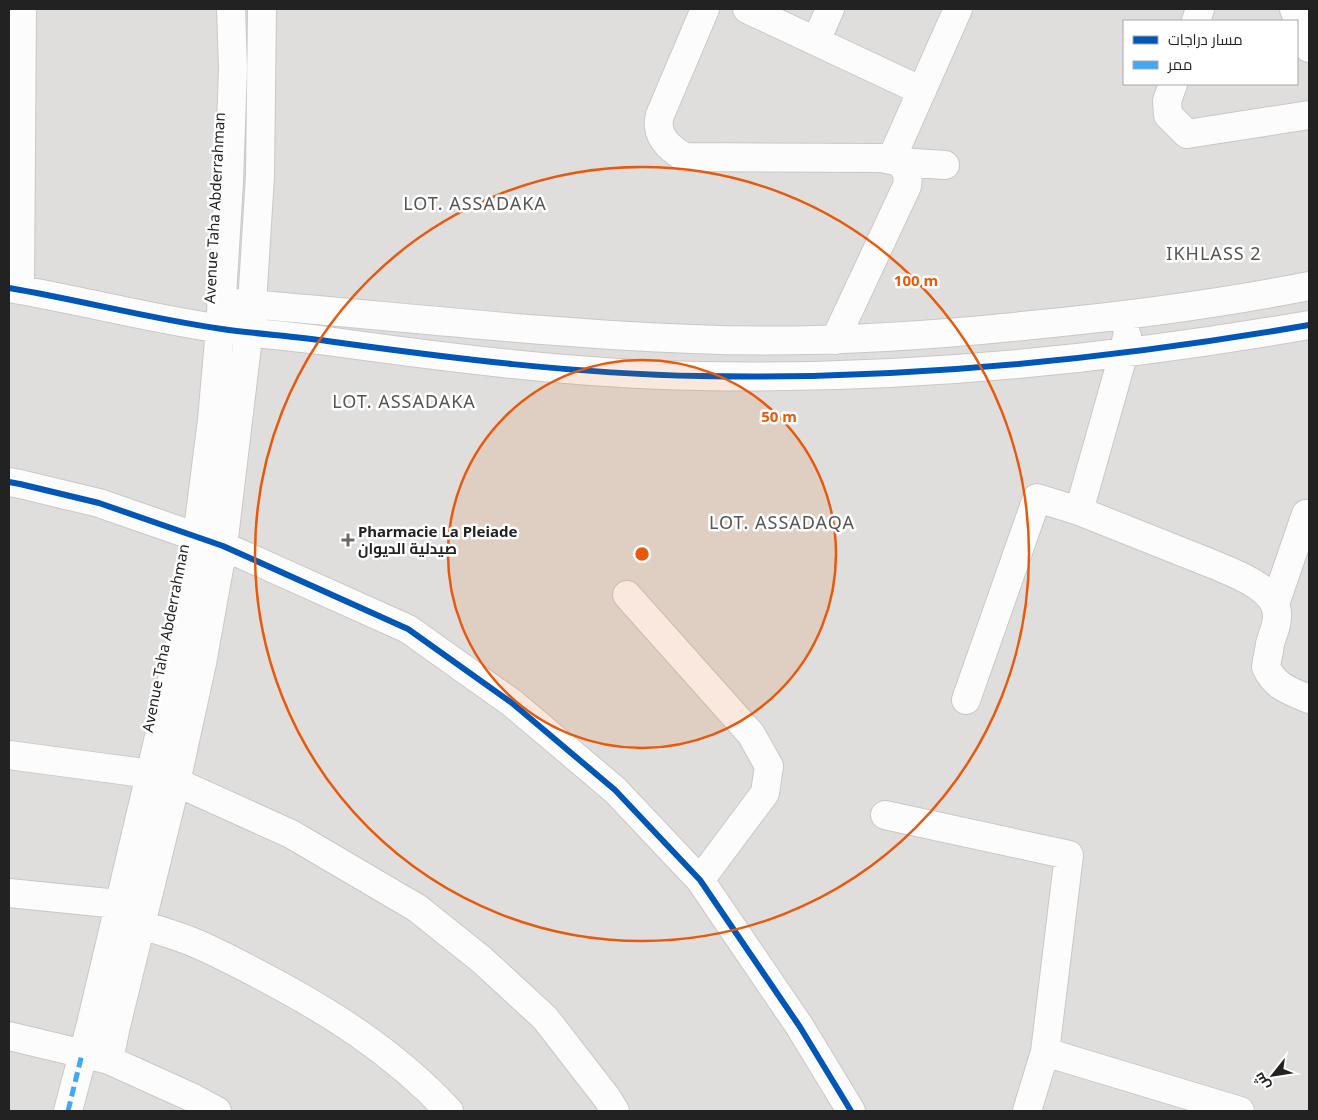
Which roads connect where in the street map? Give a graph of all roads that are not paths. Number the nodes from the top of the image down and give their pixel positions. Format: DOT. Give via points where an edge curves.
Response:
graph roads {
  1 [pos="22,9"];
  2 [pos="231,9"];
  3 [pos="262,9"];
  4 [pos="705,9"];
  5 [pos="747,9"];
  6 [pos="830,9"];
  7 [pos="958,9"];
  8 [pos="1294,9"];
  9 [pos="816,41"];
  10 [pos="1309,48"];
  11 [pos="1173,85"];
  12 [pos="922,91"];
  13 [pos="1309,115"];
  14 [pos="896,161"];
  15 [pos="945,165"];
  16 [pos="1309,286"];
  17 [pos="14,289"];
  18 [pos="221,302"];
  19 [pos="252,304"];
  20 [pos="1130,315"];
  21 [pos="1309,325"];
  22 [pos="220,329"];
  23 [pos="250,332"];
  24 [pos="835,340"];
  25 [pos="1124,352"];
  26 [pos="9,482"];
  27 [pos="1079,511"];
  28 [pos="1306,514"];
  29 [pos="197,538"];
  30 [pos="224,546"];
  31 [pos="627,595"];
  32 [pos="1275,604"];
  33 [pos="1309,699"];
  34 [pos="966,700"];
  35 [pos="9,755"];
  36 [pos="150,774"];
  37 [pos="176,782"];
  38 [pos="885,815"];
  39 [pos="700,880"];
  40 [pos="9,893"];
  41 [pos="118,904"];
  42 [pos="141,925"];
  43 [pos="9,1036"];
  44 [pos="1045,1052"];
  45 [pos="82,1054"];
  46 [pos="110,1060"];
  47 [pos="68,1111"];
  48 [pos="217,1111"];
  49 [pos="449,1111"];
  50 [pos="615,1111"];
  51 [pos="851,1111"];
  52 [pos="1027,1111"];
  53 [pos="1240,1111"];
  1 -- 17 [label="street"];
  2 -- 18 [label="street, Avenue Taha Abderrahman" via="229,182"];
  3 -- 19 [label="street" via="260,176"];
  4 -- 14 [label="street" via="660,115 658,129 675,152 685,157 882,158"];
  5 -- 9 [label="street"];
  6 -- 9 [label="street"];
  7 -- 12 [label="street"];
  8 -- 10 [label="street"];
  9 -- 12 [label="street"];
  11 -- 13 [label="street" via="1167,101 1168,115 1187,134"];
  12 -- 14 [label="street"];
  14 -- 15 [label="street"];
  14 -- 24 [label="street" via="908,174 907,186"];
  16 -- 20 [label="street"];
  17 -- 22 [label="street"];
  18 -- 19 [label="street"];
  18 -- 22 [label="street, Avenue Taha Abderrahman"];
  19 -- 23 [label="street"];
  19 -- 24 [label="street" via="566,333 694,340"];
  20 -- 24 [label="street" via="987,330"];
  20 -- 25 [label="street"];
  21 -- 25 [label="street"];
  22 -- 23 [label="street"];
  22 -- 29 [label="street, Avenue Taha Abderrahman"];
  23 -- 25 [label="street" via="521,365 698,376 821,376 959,369"];
  23 -- 30 [label="street"];
  25 -- 27 [label="street"];
  26 -- 29 [label="street" via="99,504"];
  27 -- 32 [label="street" via="1235,573 1260,588"];
  27 -- 34 [label="street" via="1037,498"];
  28 -- 32 [label="street"];
  29 -- 30 [label="street"];
  29 -- 36 [label="street, Avenue Taha Abderrahman" via="182,630"];
  30 -- 37 [label="street"];
  30 -- 39 [label="street" via="408,629 512,703 614,790"];
  31 -- 39 [label="street" via="751,734 769,766 765,793"];
  32 -- 33 [label="street" via="1278,615 1266,667 1275,682"];
  35 -- 36 [label="street"];
  36 -- 37 [label="street"];
  36 -- 41 [label="street, Avenue Taha Abderrahman"];
  37 -- 42 [label="street"];
  37 -- 50 [label="street" via="291,834 417,908 482,960 545,1018"];
  38 -- 44 [label="street" via="1069,855"];
  39 -- 51 [label="street" via="800,1027"];
  40 -- 41 [label="street"];
  41 -- 45 [label="street, Avenue Taha Abderrahman"];
  42 -- 46 [label="street"];
  42 -- 49 [label="street" via="182,938 237,963 325,1011 387,1053"];
  43 -- 45 [label="street"];
  44 -- 52 [label="street"];
  44 -- 53 [label="street"];
  45 -- 46 [label="street"];
  45 -- 47 [label="street, Avenue Taha Abderrahman"];
  46 -- 48 [label="street"];
}
